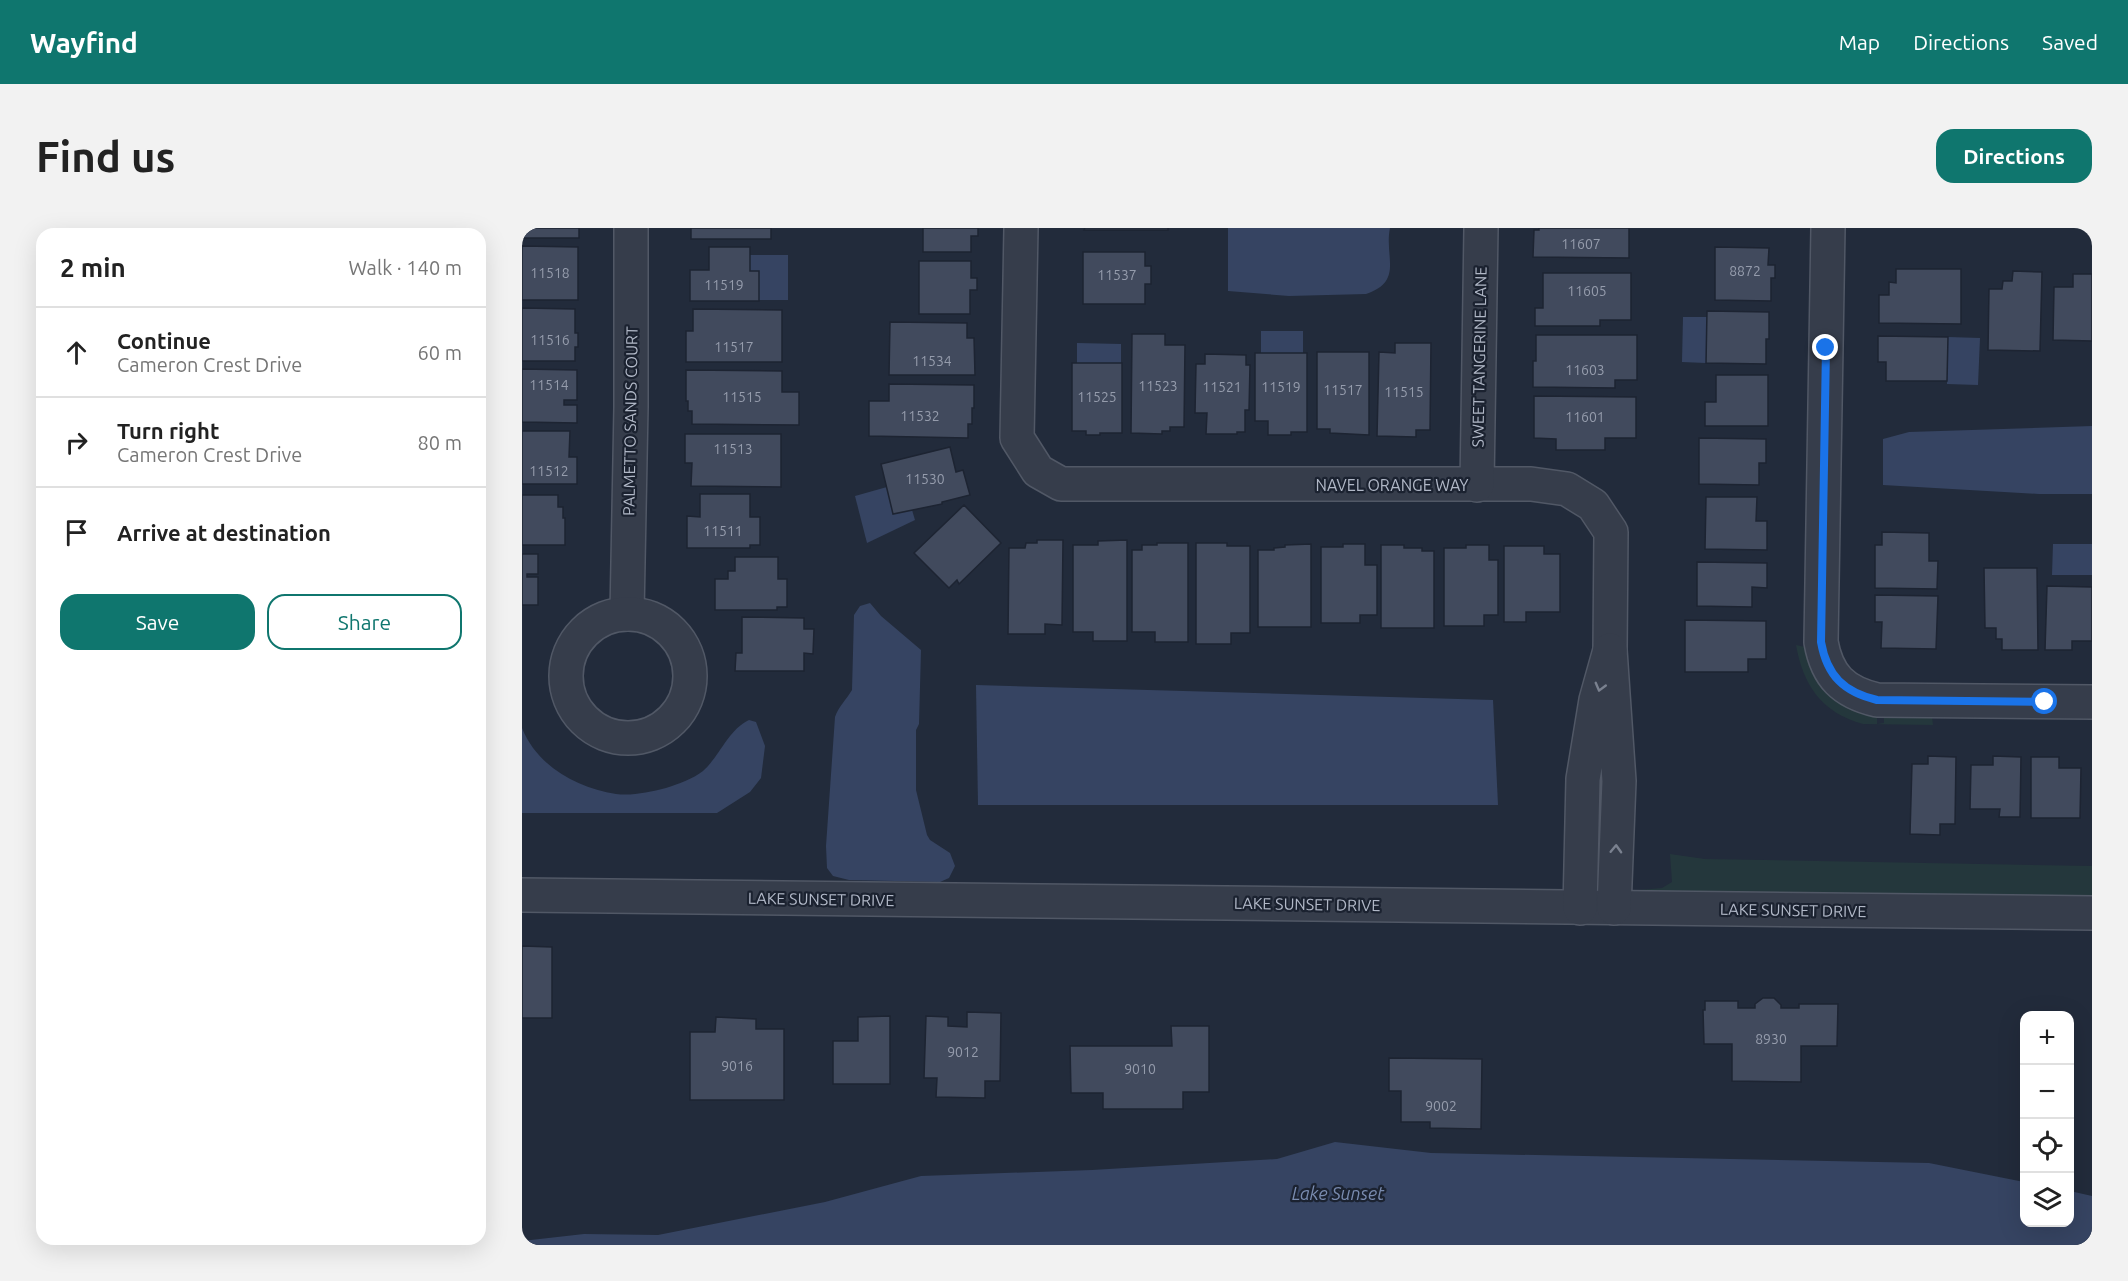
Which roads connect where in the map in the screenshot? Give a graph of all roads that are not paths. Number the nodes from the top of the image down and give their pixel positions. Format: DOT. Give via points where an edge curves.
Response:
graph roads {
  1 [pos="631,228"];
  2 [pos="1021,228"];
  3 [pos="1481,228"];
  4 [pos="1828,228"];
  5 [pos="1477,485"];
  6 [pos="627,614"];
  7 [pos="1610,650"];
  8 [pos="2092,702"];
  9 [pos="522,895"];
  10 [pos="1580,908"];
  11 [pos="1614,908"];
  12 [pos="2092,913"];
  1 -- 6 [label="street, PALMETTO SANDS COURT"];
  2 -- 5 [label="street, NAVEL ORANGE WAY" via="1017,438 1038,471 1061,484"];
  3 -- 5 [label="street, SWEET TANGERINE LANE"];
  4 -- 8 [label="street" via="1821,642 1829,669 1847,689 1877,700"];
  5 -- 7 [label="street, NAVEL ORANGE WAY" via="1531,484 1567,489 1593,505 1611,531"];
  7 -- 10 [label="street, one-way" via="1596,700 1583,779"];
  11 -- 7 [label="street, one-way" via="1619,781"];
  9 -- 10 [label="street, LAKE SUNSET DRIVE"];
  10 -- 11 [label="street, LAKE SUNSET DRIVE"];
  11 -- 12 [label="street, LAKE SUNSET DRIVE"];
}
